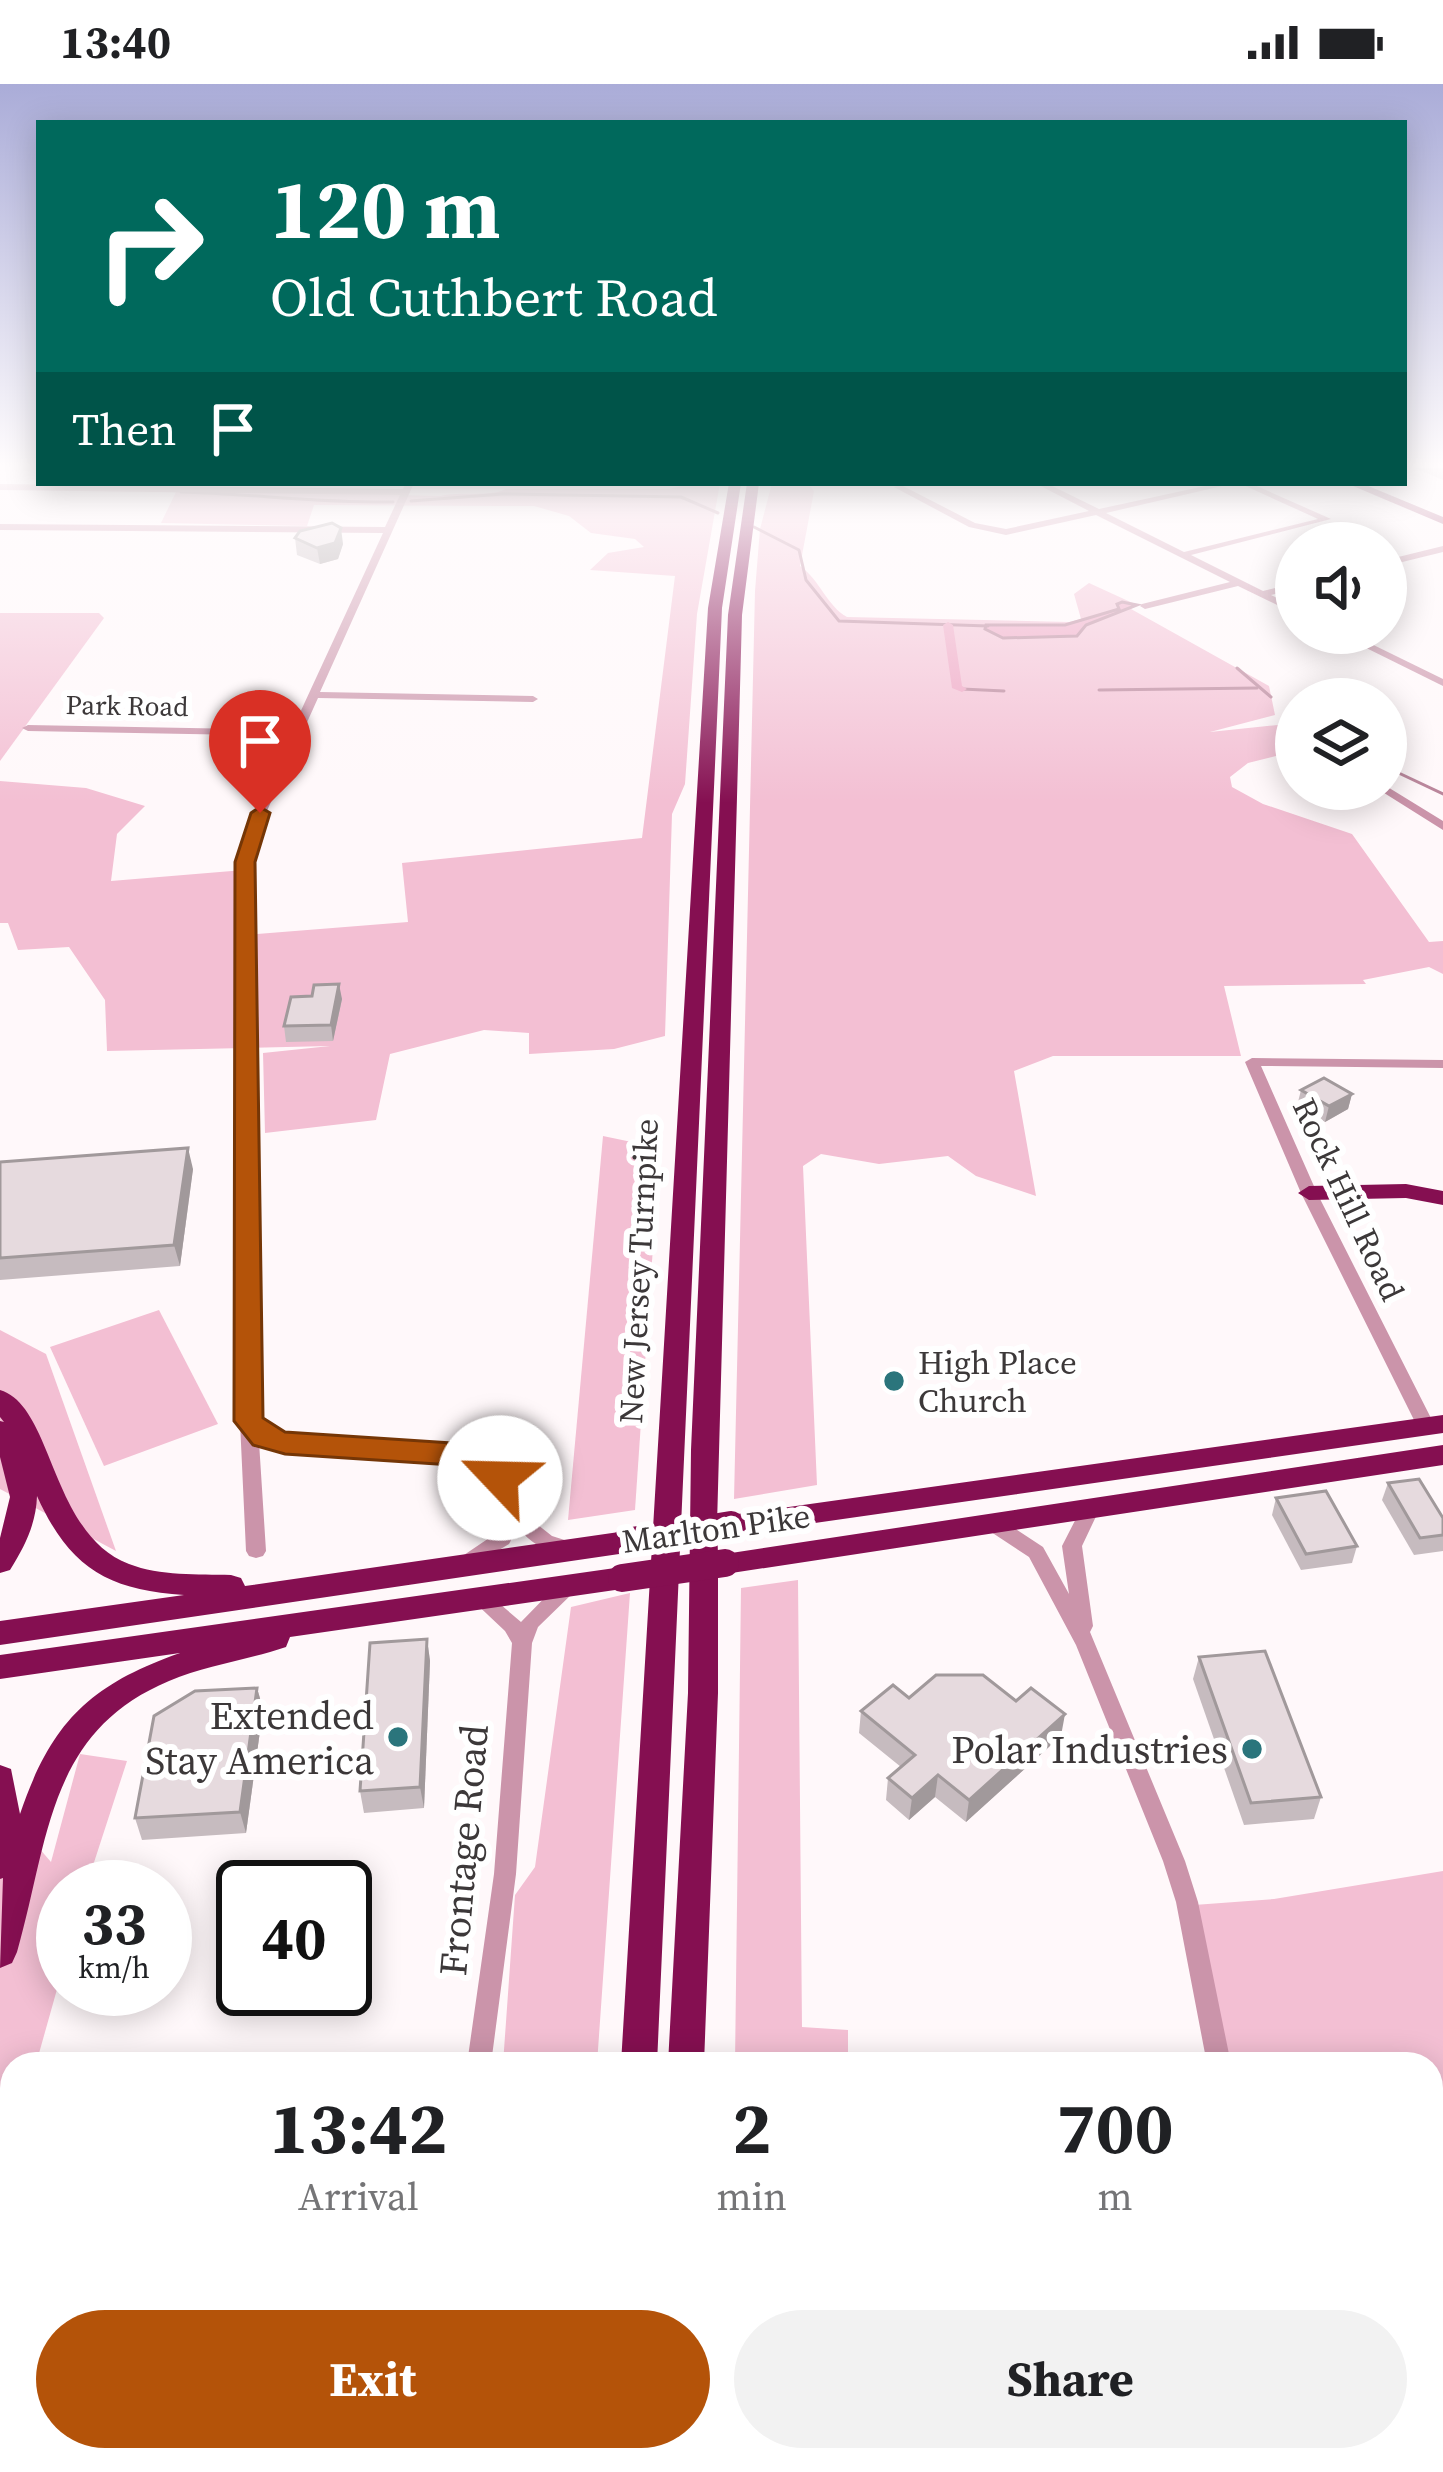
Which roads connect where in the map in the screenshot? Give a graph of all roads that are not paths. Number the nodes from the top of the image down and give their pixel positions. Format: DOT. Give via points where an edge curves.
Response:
graph roads {
  1 [pos="367,579"];
  2 [pos="719,579"];
  3 [pos="740,579"];
  4 [pos="1231,579"];
  5 [pos="1238,583"];
  6 [pos="1275,591"];
  7 [pos="1261,594"];
  8 [pos="1275,601"];
  9 [pos="1145,606"];
  10 [pos="1384,654"];
  11 [pos="1443,683"];
  12 [pos="314,695"];
  13 [pos="533,699"];
  14 [pos="28,728"];
  15 [pos="297,733"];
  16 [pos="1407,802"];
  17 [pos="1443,807"];
  18 [pos="1426,813"];
  19 [pos="1443,826"];
  20 [pos="1443,1064"];
  21 [pos="1309,1193"];
  22 [pos="1443,1198"];
  23 [pos="0,1399"];
  24 [pos="249,1421"];
  25 [pos="1434,1425"];
  26 [pos="0,1430"];
  27 [pos="1443,1455"];
  28 [pos="1091,1508"];
  29 [pos="517,1510"];
  30 [pos="992,1523"];
  31 [pos="579,1548"];
  32 [pos="256,1551"];
  33 [pos="0,1562"];
  34 [pos="452,1567"];
  35 [pos="568,1586"];
  36 [pos="300,1588"];
  37 [pos="480,1598"];
  38 [pos="381,1612"];
  39 [pos="0,1633"];
  40 [pos="522,1643"];
  41 [pos="1086,1644"];
  42 [pos="0,1667"];
  43 [pos="0,1778"];
  44 [pos="0,1865"];
  45 [pos="0,1952"];
  46 [pos="481,2052"];
  47 [pos="640,2052"];
  48 [pos="687,2052"];
  49 [pos="1217,2052"];
  1 -- 12 [label="street"];
  2 -- 47 [label="highway, New Jersey Turnpike"];
  3 -- 48 [label="highway"];
  4 -- 5 [label="street"];
  5 -- 7 [label="street"];
  5 -- 9 [label="street"];
  6 -- 7 [label="street"];
  7 -- 8 [label="street"];
  10 -- 11 [label="street"];
  12 -- 13 [label="street"];
  12 -- 15 [label="street"];
  14 -- 15 [label="street, Park Road"];
  15 -- 24 [label="street" via="245,862"];
  16 -- 18 [label="street"];
  17 -- 18 [label="street"];
  18 -- 19 [label="street"];
  20 -- 21 [label="street, Rock Hill Road" via="1252,1062"];
  21 -- 22 [label="highway"];
  21 -- 25 [label="street, Rock Hill Road"];
  23 -- 36 [label="highway" via="31,1440 70,1538 102,1565 148,1581"];
  24 -- 29 [label="street" via="263,1437 285,1443 475,1460 500,1478"];
  24 -- 32 [label="street"];
  25 -- 31 [label="highway, Marlton Pike, bridge"];
  26 -- 33 [label="highway" via="25,1490 18,1534"];
  27 -- 28 [label="highway, Marlton Pike"];
  28 -- 30 [label="highway, Marlton Pike"];
  28 -- 41 [label="street" via="1072,1546"];
  29 -- 31 [label="street" via="537,1538"];
  29 -- 34 [label="street" via="498,1543"];
  30 -- 35 [label="highway, Marlton Pike, bridge"];
  30 -- 41 [label="street" via="1036,1552"];
  31 -- 34 [label="highway, Marlton Pike"];
  34 -- 36 [label="highway, Marlton Pike"];
  35 -- 37 [label="highway, Marlton Pike"];
  35 -- 40 [label="street" via="530,1623"];
  36 -- 39 [label="highway, Marlton Pike"];
  37 -- 38 [label="highway, Marlton Pike"];
  37 -- 40 [label="street"];
  38 -- 42 [label="highway, Marlton Pike"];
  38 -- 45 [label="highway" via="183,1664 100,1707 54,1769"];
  40 -- 46 [label="street, Frontage Road" via="505,1874"];
  41 -- 49 [label="street" via="1187,1902"];
  43 -- 44 [label="highway"];
}
